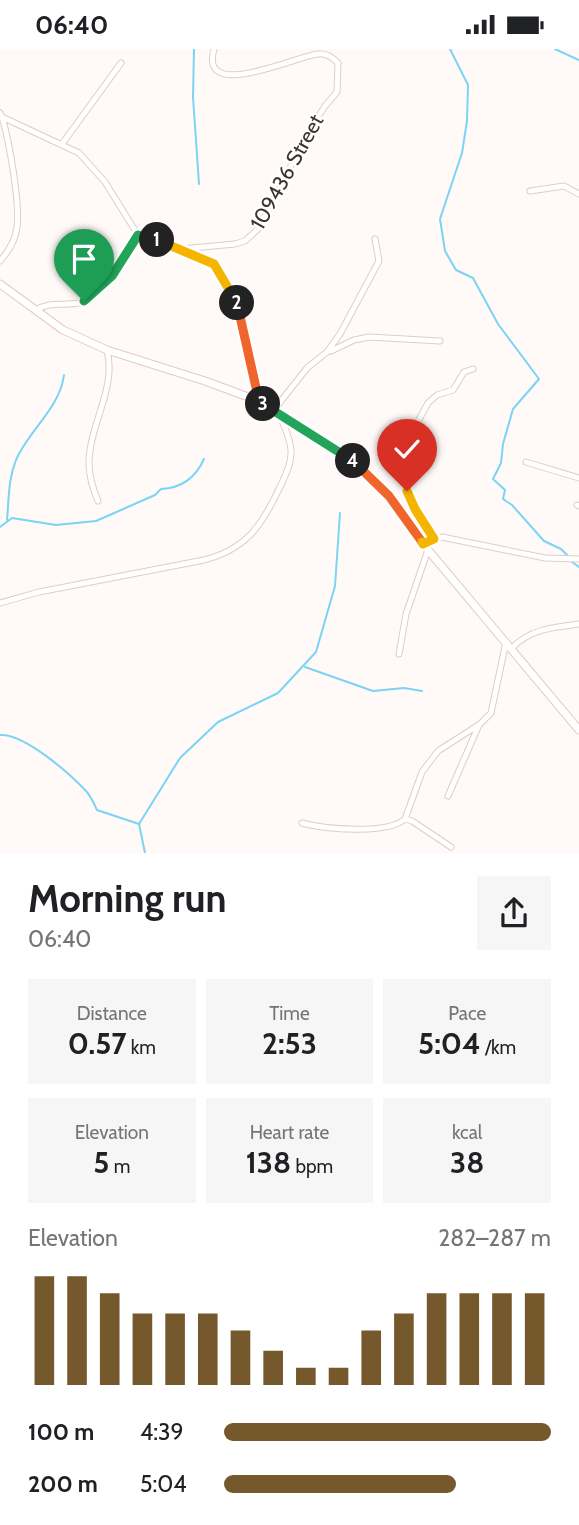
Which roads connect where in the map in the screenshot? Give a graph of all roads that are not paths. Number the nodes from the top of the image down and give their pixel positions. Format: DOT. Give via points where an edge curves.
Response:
graph roads {
  1 [pos="214,49"];
  2 [pos="121,63"];
  3 [pos="0,114"];
  4 [pos="62,143"];
  5 [pos="530,191"];
  6 [pos="579,194"];
  7 [pos="138,235"];
  8 [pos="374,239"];
  9 [pos="181,250"];
  10 [pos="0,261"];
  11 [pos="0,284"];
  12 [pos="34,311"];
  13 [pos="440,341"];
  14 [pos="107,350"];
  15 [pos="327,352"];
  16 [pos="473,369"];
  17 [pos="259,401"];
  18 [pos="277,412"];
  19 [pos="526,462"];
  20 [pos="579,478"];
  21 [pos="98,501"];
  22 [pos="434,539"];
  23 [pos="426,547"];
  24 [pos="579,559"];
  25 [pos="0,603"];
  26 [pos="579,624"];
  27 [pos="509,645"];
  28 [pos="400,654"];
  29 [pos="480,724"];
  30 [pos="577,724"];
  31 [pos="448,796"];
  32 [pos="405,819"];
  33 [pos="302,823"];
  34 [pos="451,848"];
  1 -- 9 [label="street, 109436 Street" via="216,67 234,75 326,54 338,62 339,82 258,228 235,244"];
  2 -- 4 [label="street"];
  3 -- 4 [label="street"];
  3 -- 10 [label="street" via="19,216 13,243"];
  4 -- 7 [label="street" via="79,153 106,182"];
  5 -- 6 [label="street" via="564,186"];
  7 -- 9 [label="street"];
  7 -- 12 [label="street" via="112,276 92,297 75,304 48,304"];
  8 -- 15 [label="street" via="379,261"];
  9 -- 17 [label="street" via="214,264 236,300"];
  11 -- 12 [label="street"];
  12 -- 14 [label="street"];
  13 -- 15 [label="street" via="360,337"];
  14 -- 17 [label="street"];
  14 -- 21 [label="street" via="110,375 90,454 91,481"];
  15 -- 18 [label="street" via="307,367"];
  16 -- 22 [label="street" via="464,372 453,390 428,403 416,425 407,491"];
  17 -- 18 [label="street"];
  18 -- 23 [label="street" via="357,464 389,496"];
  18 -- 25 [label="street" via="291,447 289,465 265,519 242,543 204,560"];
  19 -- 20 [label="street"];
  22 -- 23 [label="street"];
  22 -- 24 [label="street" via="545,558"];
  23 -- 27 [label="street"];
  23 -- 28 [label="street" via="406,614"];
  26 -- 27 [label="street" via="533,633"];
  27 -- 29 [label="street" via="491,713"];
  27 -- 30 [label="street"];
  29 -- 31 [label="street"];
  29 -- 32 [label="street" via="438,751 422,772"];
  32 -- 33 [label="street" via="387,826 325,829"];
  32 -- 34 [label="street"];
}
